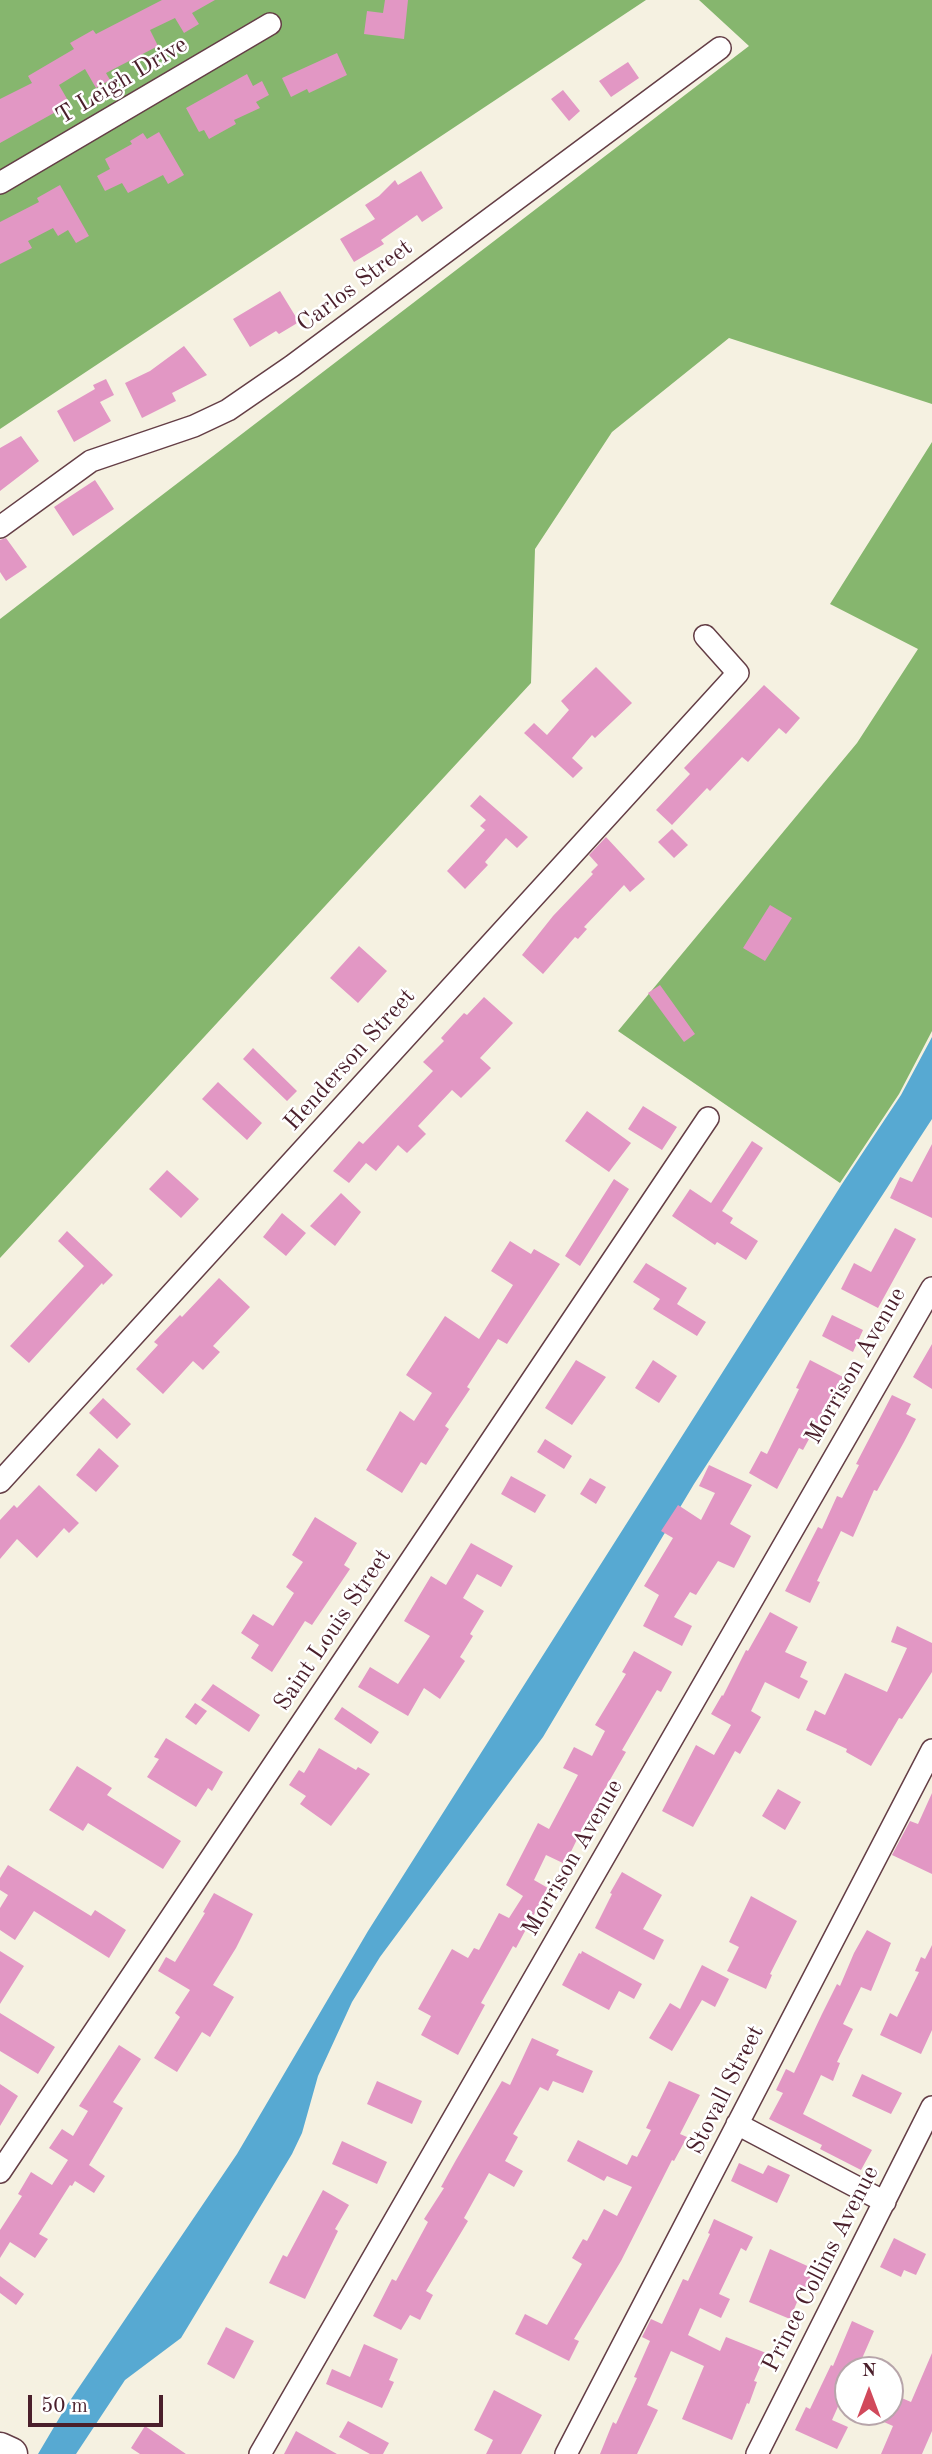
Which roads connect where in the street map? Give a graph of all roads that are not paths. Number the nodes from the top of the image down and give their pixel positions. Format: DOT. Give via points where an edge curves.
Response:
graph roads {
  1 [pos="270,24"];
  2 [pos="720,48"];
  3 [pos="0,183"];
  4 [pos="0,527"];
  5 [pos="705,636"];
  6 [pos="708,1118"];
  7 [pos="932,1288"];
  8 [pos="0,1482"];
  9 [pos="932,1750"];
  10 [pos="932,2107"];
  11 [pos="737,2124"];
  12 [pos="0,2172"];
  13 [pos="885,2202"];
  14 [pos="0,2448"];
  15 [pos="11,2454"];
  16 [pos="260,2454"];
  17 [pos="566,2454"];
  18 [pos="757,2454"];
  1 -- 3 [label="street, T Leigh Drive"];
  2 -- 4 [label="street, Carlos Street" via="228,410 91,461"];
  5 -- 8 [label="street, Henderson Street" via="738,673"];
  6 -- 12 [label="street, Saint Louis Street"];
  7 -- 16 [label="street, Morrison Avenue"];
  9 -- 11 [label="street, Stovall Street"];
  10 -- 13 [label="street, Prince Collins Avenue"];
  11 -- 13 [label="street"];
  11 -- 17 [label="street, Stovall Street"];
  13 -- 18 [label="street, Prince Collins Avenue"];
  14 -- 15 [label="main road"];
}
